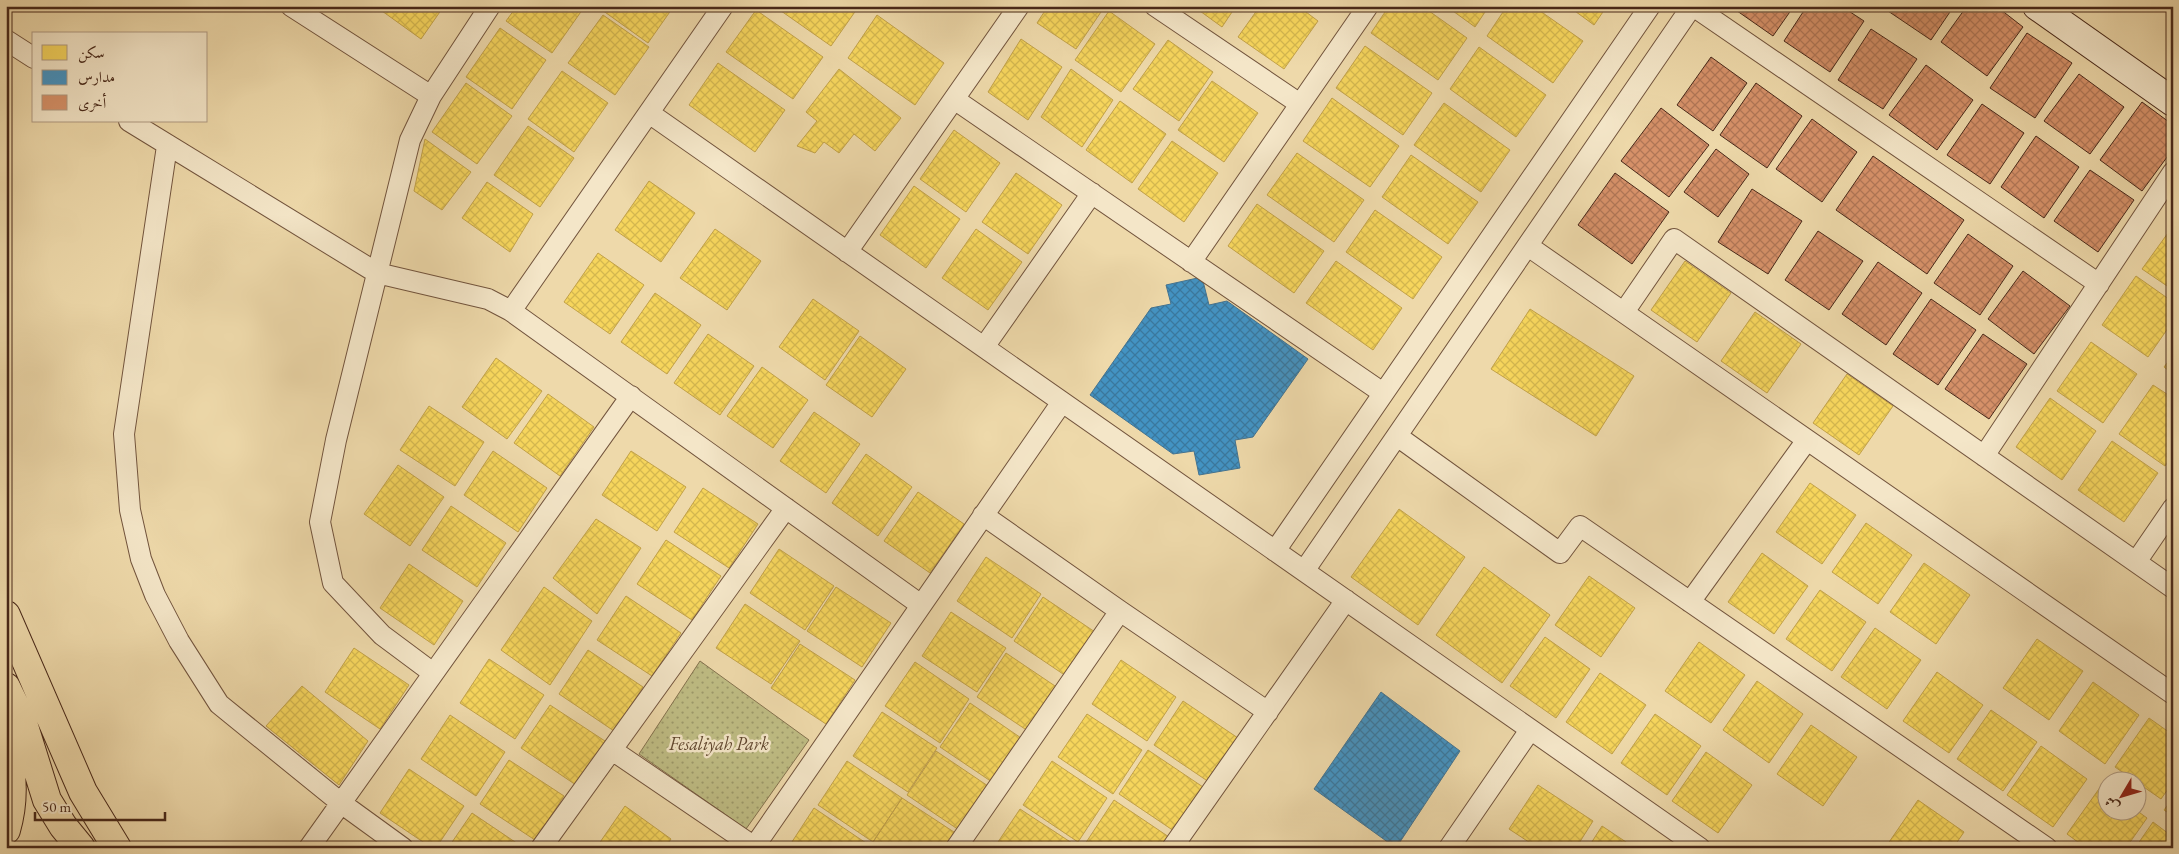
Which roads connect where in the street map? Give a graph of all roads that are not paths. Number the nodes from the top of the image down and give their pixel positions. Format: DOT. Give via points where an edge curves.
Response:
graph roads {
  1 [pos="291,6"];
  2 [pos="490,6"];
  3 [pos="722,6"];
  4 [pos="1019,6"];
  5 [pos="1155,6"];
  6 [pos="1368,6"];
  7 [pos="1650,6"];
  8 [pos="1692,6"];
  9 [pos="2037,6"];
  10 [pos="6,40"];
  11 [pos="32,57"];
  12 [pos="431,96"];
  13 [pos="954,99"];
  14 [pos="2173,102"];
  15 [pos="1300,104"];
  16 [pos="649,113"];
  17 [pos="131,122"];
  18 [pos="168,146"];
  19 [pos="2173,172"];
  20 [pos="1092,194"];
  21 [pos="1528,246"];
  22 [pos="847,252"];
  23 [pos="1192,262"];
  24 [pos="377,273"];
  25 [pos="2098,284"];
  26 [pos="511,310"];
  27 [pos="1624,312"];
  28 [pos="984,347"];
  29 [pos="1383,394"];
  30 [pos="631,396"];
  31 [pos="1062,402"];
  32 [pos="1397,436"];
  33 [pos="1807,440"];
  34 [pos="1984,456"];
  35 [pos="786,508"];
  36 [pos="2173,508"];
  37 [pos="983,515"];
  38 [pos="1275,550"];
  39 [pos="2136,562"];
  40 [pos="1304,571"];
  41 [pos="2173,588"];
  42 [pos="1346,600"];
  43 [pos="1690,602"];
  44 [pos="921,605"];
  45 [pos="1120,611"];
  46 [pos="6,615"];
  47 [pos="434,673"];
  48 [pos="6,687"];
  49 [pos="2173,694"];
  50 [pos="1268,712"];
  51 [pos="1530,730"];
  52 [pos="6,746"];
  53 [pos="612,750"];
  54 [pos="340,803"];
  55 [pos="6,830"];
  56 [pos="1692,846"];
  57 [pos="755,847"];
  58 [pos="81,848"];
  59 [pos="117,848"];
  60 [pos="309,848"];
  61 [pos="403,848"];
  62 [pos="541,848"];
  63 [pos="956,848"];
  64 [pos="1172,848"];
  65 [pos="1449,848"];
  66 [pos="2047,848"];
  1 -- 12 [label="street"];
  2 -- 12 [label="street"];
  3 -- 16 [label="street"];
  4 -- 13 [label="street"];
  5 -- 15 [label="street"];
  6 -- 15 [label="street"];
  7 -- 29 [label="street"];
  8 -- 21 [label="street"];
  8 -- 25 [label="street"];
  9 -- 14 [label="street"];
  10 -- 11 [label="street"];
  12 -- 24 [label="street" via="410,140"];
  13 -- 20 [label="street"];
  13 -- 22 [label="street"];
  15 -- 23 [label="street"];
  16 -- 22 [label="street"];
  16 -- 26 [label="street"];
  17 -- 18 [label="street"];
  18 -- 24 [label="street"];
  18 -- 54 [label="street" via="124,434 130,510 142,559 155,596 219,704"];
  19 -- 25 [label="street"];
  20 -- 23 [label="street"];
  20 -- 28 [label="street"];
  21 -- 27 [label="street"];
  21 -- 32 [label="street"];
  22 -- 28 [label="street"];
  23 -- 29 [label="street"];
  24 -- 26 [label="street" via="488,299"];
  24 -- 47 [label="street" via="336,440 320,522 333,583 382,635"];
  25 -- 34 [label="street"];
  26 -- 30 [label="street"];
  27 -- 33 [label="street"];
  27 -- 34 [label="street" via="1674,239"];
  28 -- 31 [label="street"];
  29 -- 38 [label="street"];
  30 -- 35 [label="street"];
  30 -- 47 [label="street"];
  31 -- 37 [label="street"];
  31 -- 38 [label="street"];
  32 -- 40 [label="street"];
  32 -- 43 [label="street" via="1560,553 1580,526"];
  33 -- 43 [label="street"];
  33 -- 49 [label="street"];
  34 -- 39 [label="street"];
  35 -- 44 [label="street"];
  35 -- 53 [label="street"];
  36 -- 39 [label="street"];
  37 -- 44 [label="street"];
  37 -- 45 [label="street"];
  38 -- 40 [label="street"];
  39 -- 41 [label="street"];
  40 -- 42 [label="street"];
  42 -- 50 [label="street"];
  42 -- 51 [label="street"];
  43 -- 66 [label="street"];
  44 -- 57 [label="street"];
  45 -- 50 [label="street"];
  45 -- 63 [label="street"];
  46 -- 59 [label="main road" via="83,792"];
  47 -- 54 [label="street"];
  48 -- 58 [label="main road" via="22,720 47,800"];
  50 -- 64 [label="street"];
  51 -- 56 [label="street"];
  51 -- 65 [label="street"];
  52 -- 55 [label="main road" via="12,810"];
  53 -- 57 [label="street"];
  53 -- 62 [label="street"];
  54 -- 60 [label="street"];
  54 -- 61 [label="street"];
}
